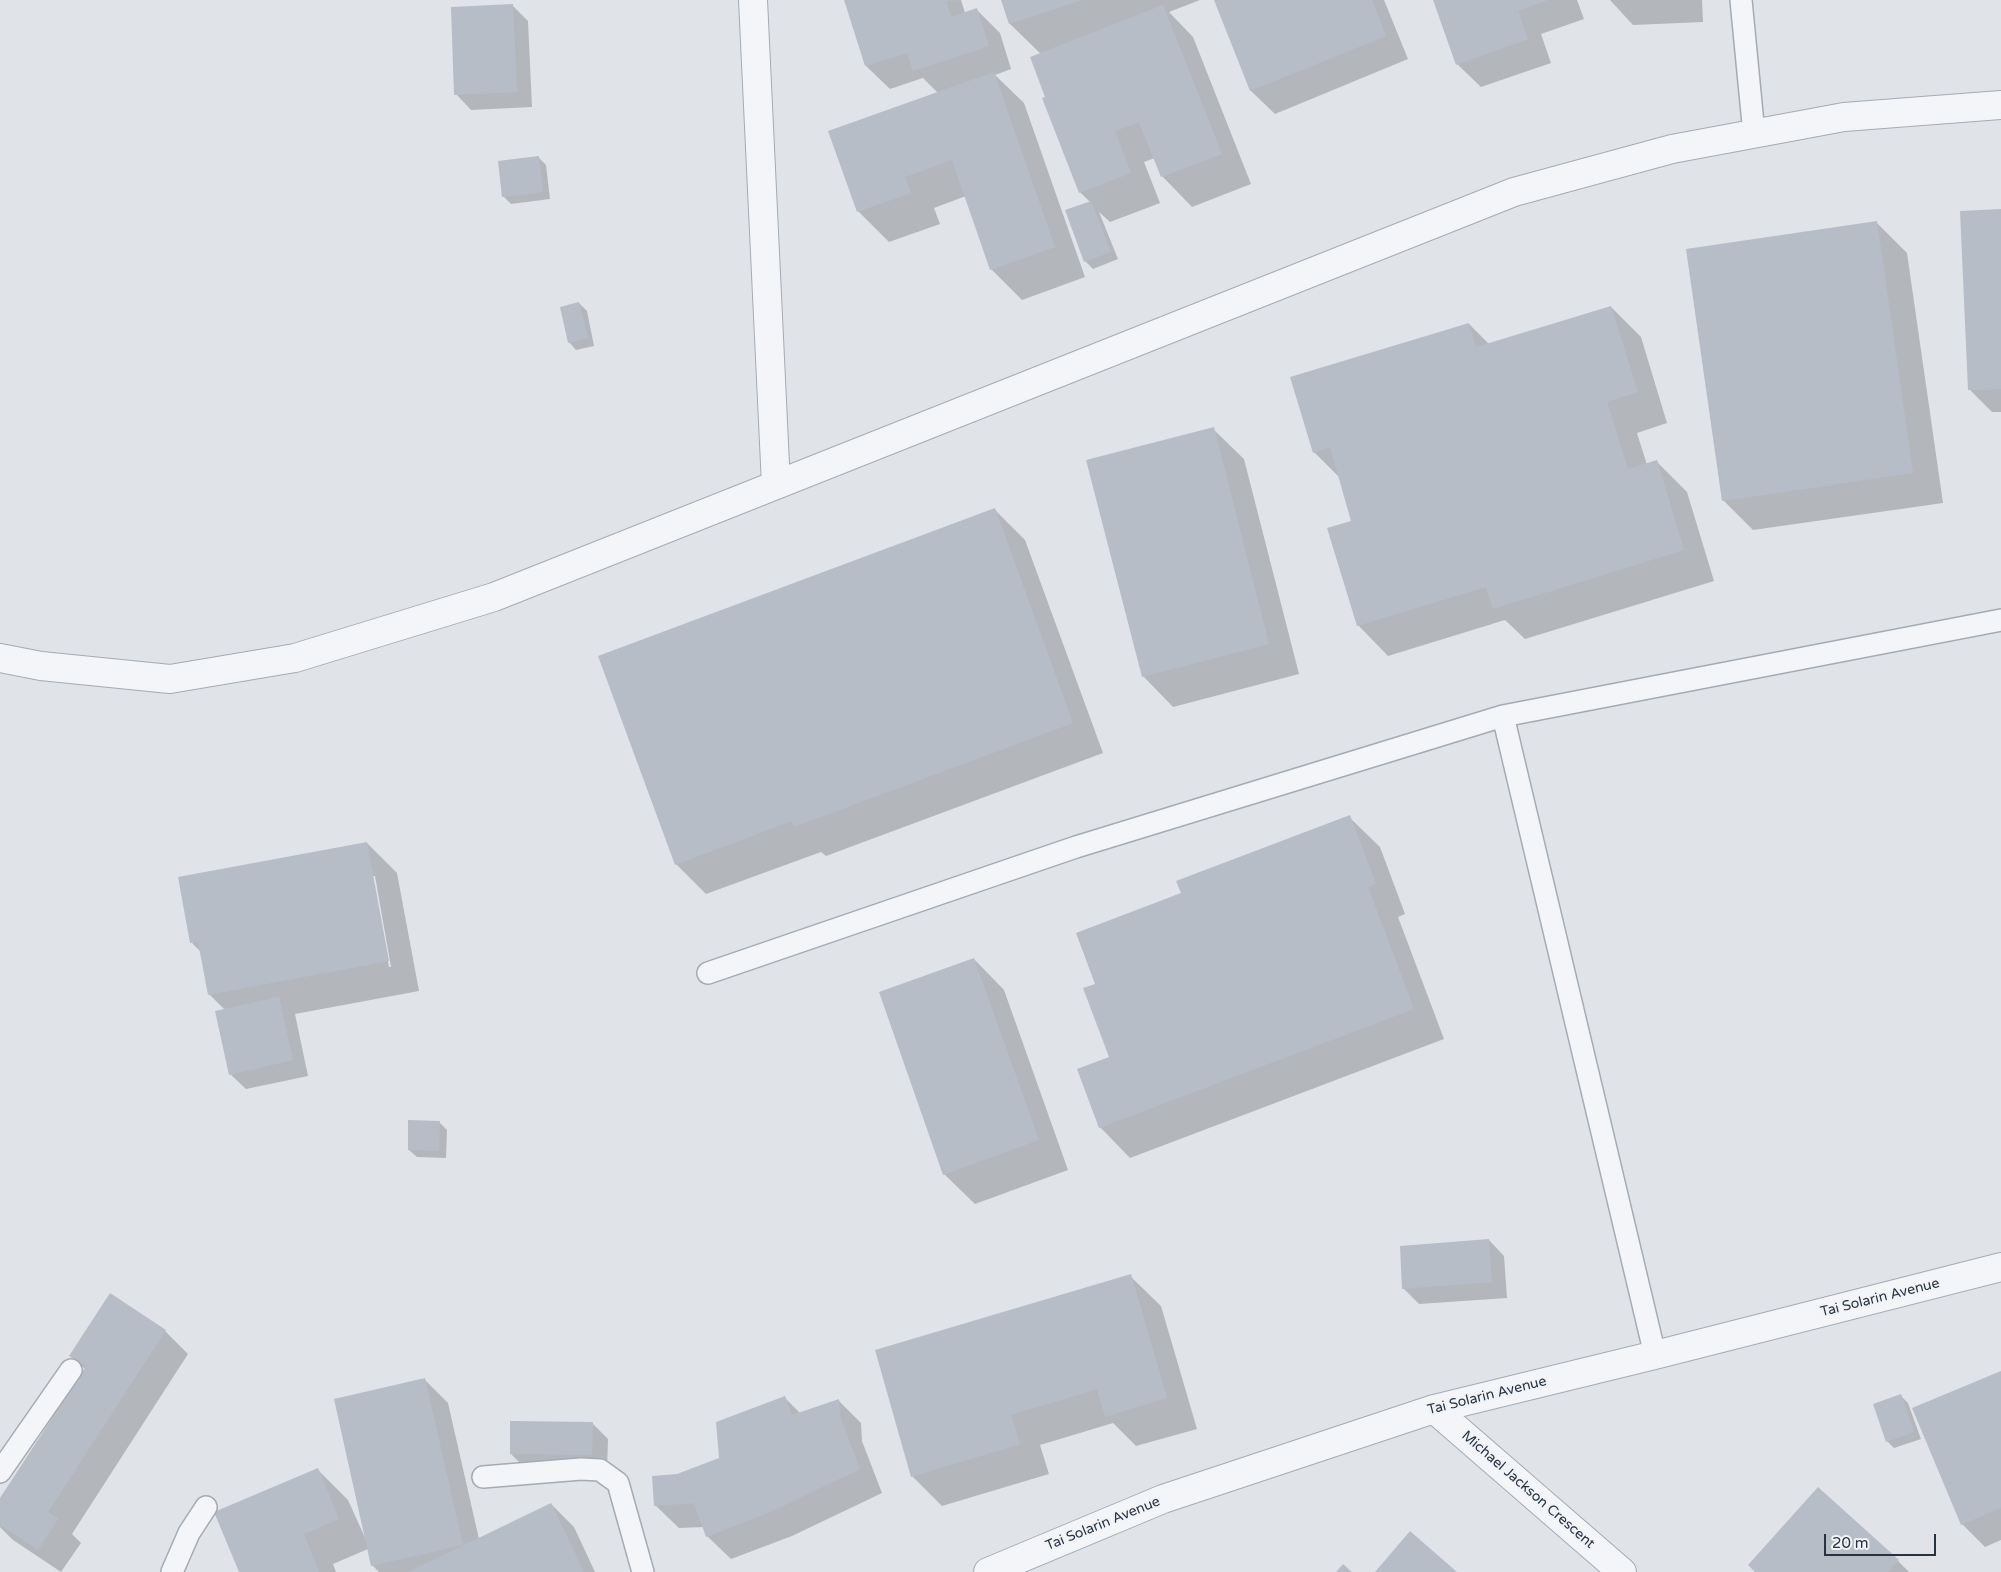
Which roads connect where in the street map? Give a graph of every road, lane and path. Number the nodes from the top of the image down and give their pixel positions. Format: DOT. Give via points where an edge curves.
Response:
graph roads {
  1 [pos="753,0"];
  2 [pos="1740,0"];
  3 [pos="2001,105"];
  4 [pos="1754,134"];
  5 [pos="776,485"];
  6 [pos="2001,620"];
  7 [pos="0,658"];
  8 [pos="1503,716"];
  9 [pos="708,973"];
  10 [pos="2001,1267"];
  11 [pos="1655,1355"];
  12 [pos="71,1370"];
  13 [pos="1434,1408"];
  14 [pos="0,1472"];
  15 [pos="483,1477"];
  16 [pos="206,1508"];
  17 [pos="172,1572"];
  18 [pos="643,1572"];
  19 [pos="988,1572"];
  20 [pos="1622,1572"];
  1 -- 5 [label="street"];
  2 -- 4 [label="lane"];
  3 -- 4 [label="street" via="1844,118"];
  4 -- 5 [label="street" via="1672,149 1514,192"];
  5 -- 7 [label="street" via="494,597 295,658 170,679 41,666"];
  6 -- 8 [label="lane"];
  8 -- 9 [label="lane" via="1076,847"];
  8 -- 11 [label="lane"];
  10 -- 11 [label="street, Tai Solarin Avenue"];
  11 -- 13 [label="street, Tai Solarin Avenue"];
  12 -- 14 [label="lane"];
  13 -- 19 [label="street, Tai Solarin Avenue" via="1163,1499"];
  13 -- 20 [label="street, Michael Jackson Crescent"];
  15 -- 18 [label="lane" via="600,1470 618,1483"];
  16 -- 17 [label="lane"];
}
